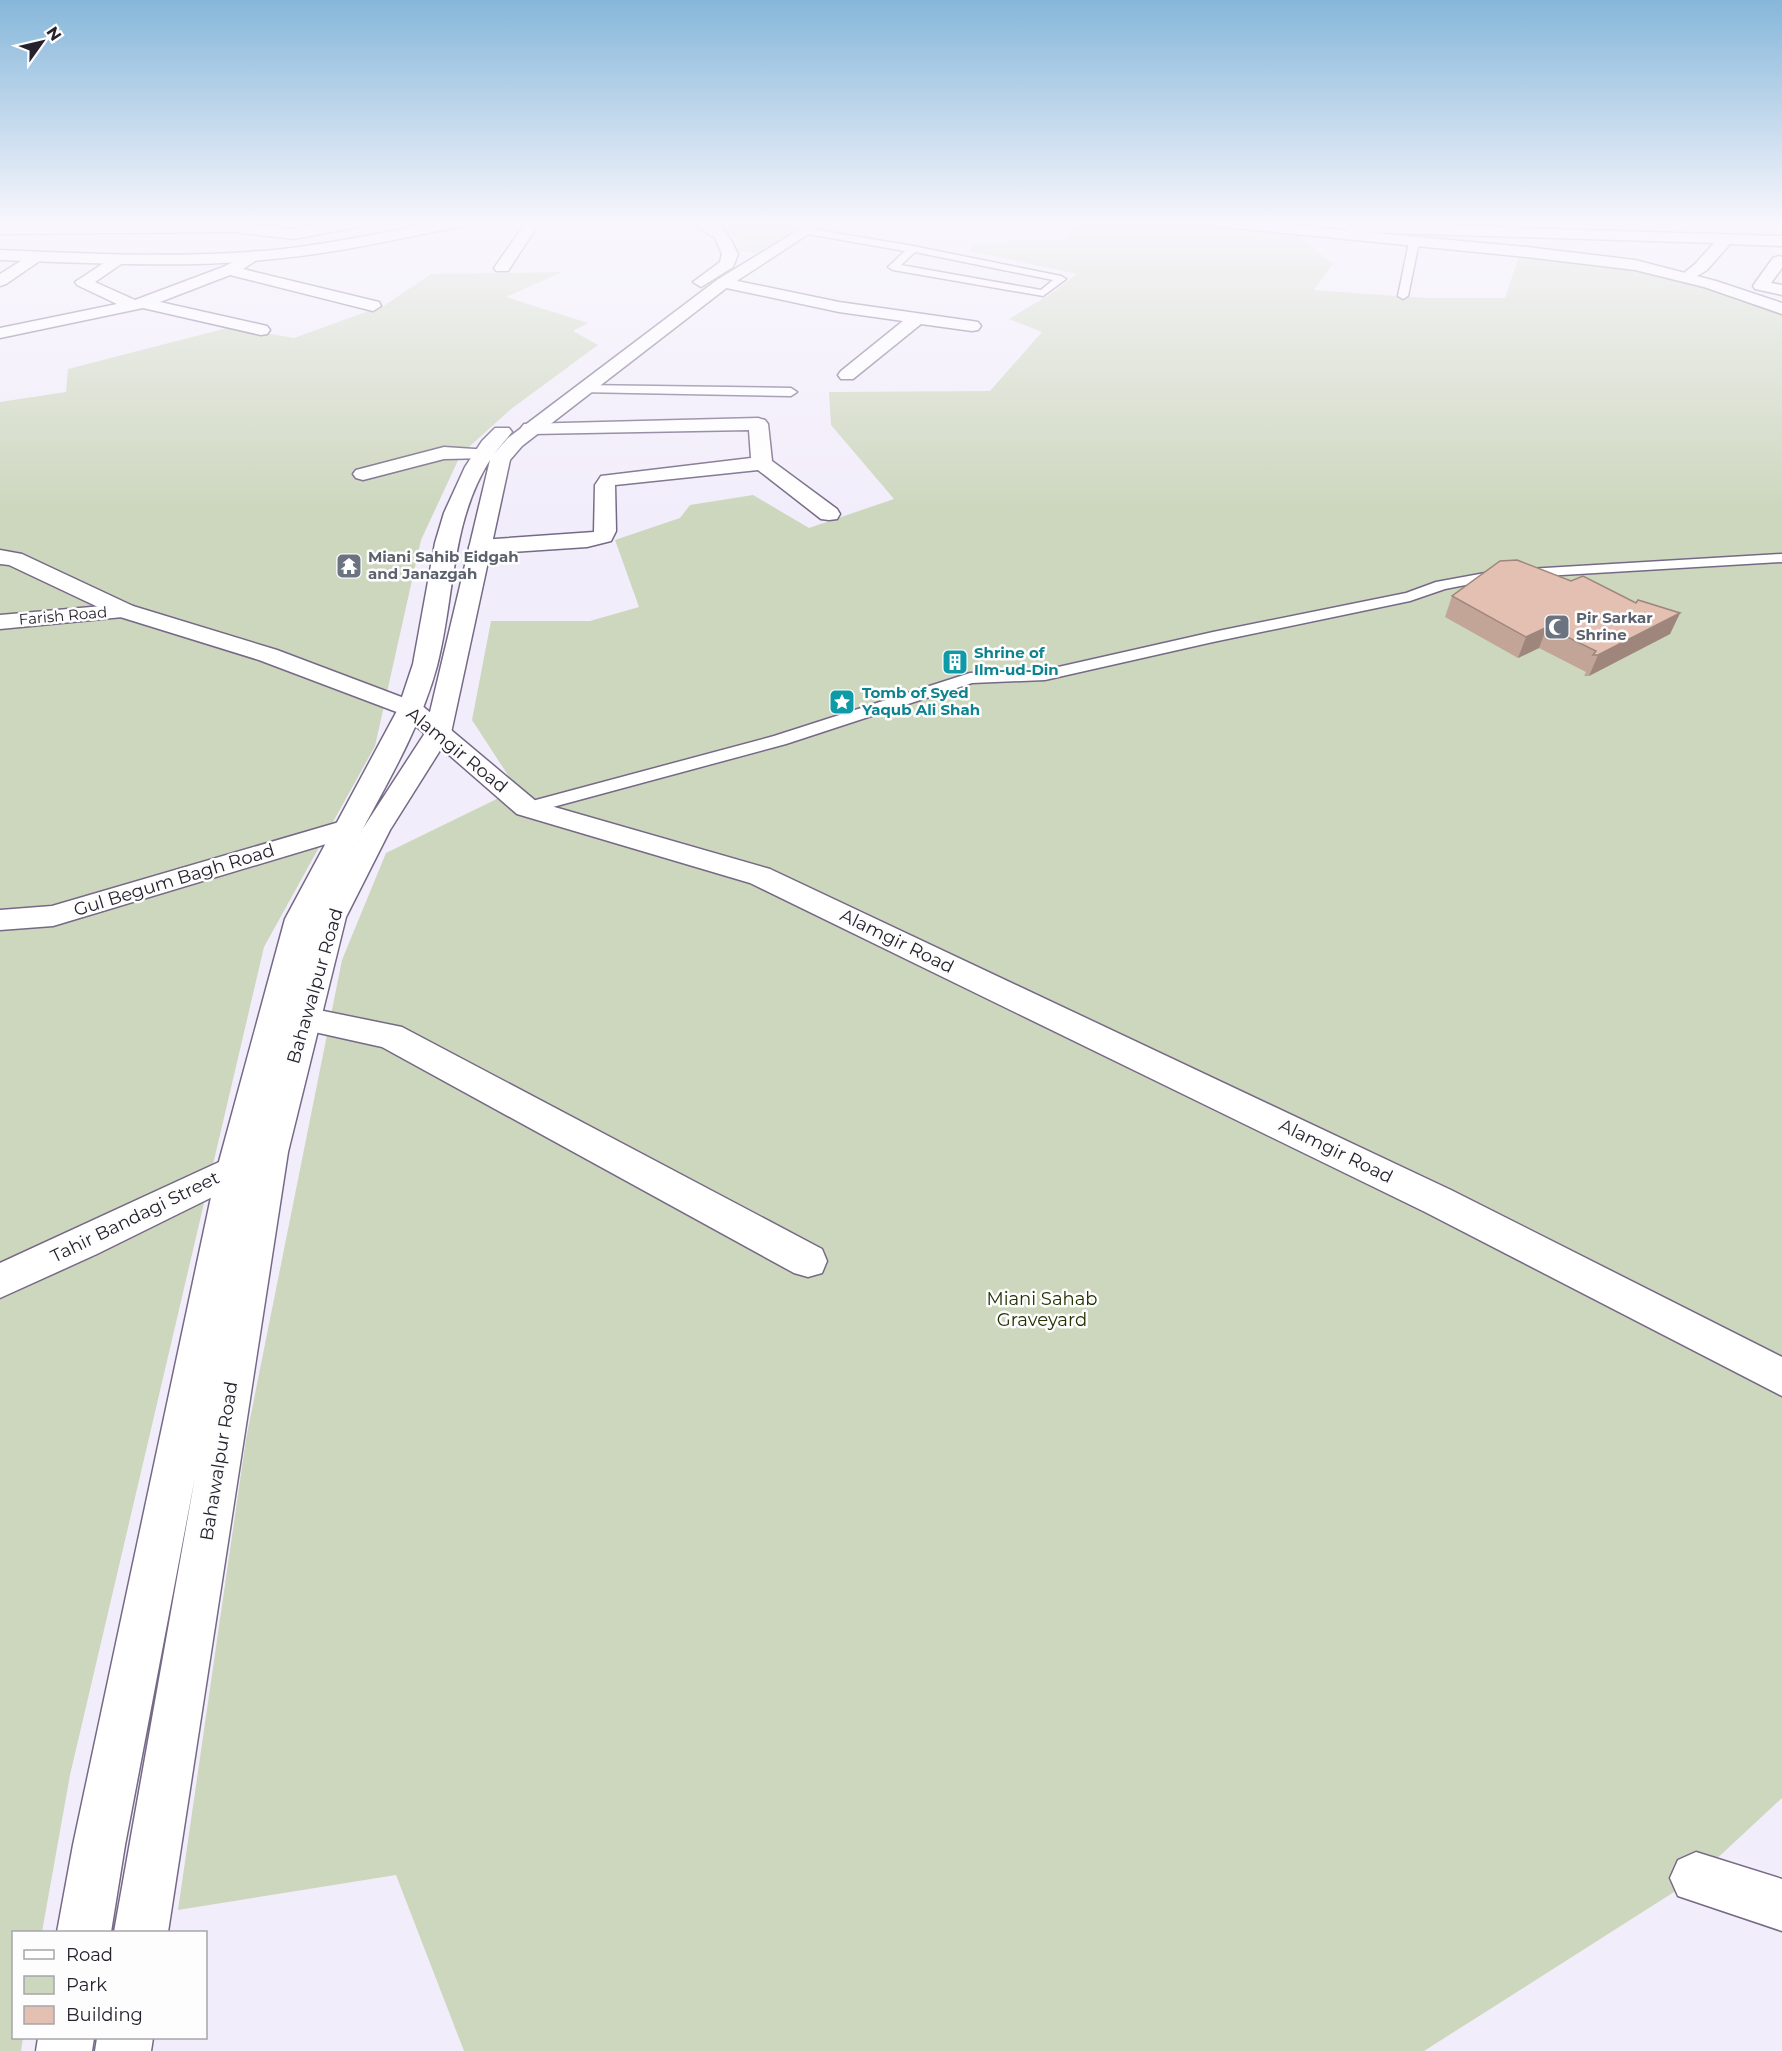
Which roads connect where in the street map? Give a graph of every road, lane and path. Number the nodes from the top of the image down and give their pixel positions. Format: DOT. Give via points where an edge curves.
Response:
graph roads {
  1 [pos="75,318"];
  2 [pos="201,318"];
  3 [pos="650,318"];
  4 [pos="676,318"];
  5 [pos="918,318"];
  6 [pos="972,326"];
  7 [pos="261,330"];
  8 [pos="0,333"];
  9 [pos="847,375"];
  10 [pos="582,388"];
  11 [pos="791,392"];
  12 [pos="531,428"];
  13 [pos="684,449"];
  14 [pos="483,454"];
  15 [pos="762,463"];
  16 [pos="363,474"];
  17 [pos="829,514"];
  18 [pos="480,547"];
  19 [pos="0,557"];
  20 [pos="1782,558"];
  21 [pos="125,610"];
  22 [pos="0,621"];
  23 [pos="411,709"];
  24 [pos="438,733"];
  25 [pos="527,808"];
  26 [pos="346,829"];
  27 [pos="0,920"];
  28 [pos="304,1019"];
  29 [pos="270,1152"];
  30 [pos="235,1169"];
  31 [pos="808,1261"];
  32 [pos="0,1281"];
  33 [pos="1782,1377"];
  34 [pos="1696,1878"];
  35 [pos="1782,1905"];
  36 [pos="84,1931"];
  37 [pos="141,1931"];
  1 -- 8 [label="street"];
  2 -- 7 [label="street"];
  3 -- 14 [label="street, Bahawalpur Road" via="513,421"];
  4 -- 10 [label="street, Bahawalpur Road"];
  5 -- 6 [label="street"];
  5 -- 9 [label="street"];
  10 -- 11 [label="lane"];
  10 -- 12 [label="street, Bahawalpur Road"];
  12 -- 13 [label="street"];
  12 -- 18 [label="street, Bahawalpur Road" via="500,459"];
  13 -- 15 [label="street"];
  13 -- 15 [label="street" via="758,424"];
  13 -- 18 [label="street" via="608,480 603,536"];
  14 -- 16 [label="street" via="444,453"];
  14 -- 23 [label="street, Bahawalpur Road" via="465,489 446,543 425,664"];
  15 -- 17 [label="street"];
  18 -- 24 [label="street, Bahawalpur Road"];
  19 -- 21 [label="street, Alamgir Road" via="14,559"];
  20 -- 25 [label="lane" via="1496,575 1045,675 970,678 780,740"];
  21 -- 22 [label="street, Farish Road"];
  21 -- 23 [label="street, Alamgir Road" via="268,655"];
  23 -- 24 [label="street, Alamgir Road"];
  23 -- 26 [label="street, Bahawalpur Road"];
  24 -- 25 [label="street, Alamgir Road"];
  24 -- 28 [label="street, Bahawalpur Road" via="376,830 331,917"];
  25 -- 33 [label="street, Alamgir Road" via="760,876 1438,1201"];
  26 -- 27 [label="street, Gul Begum Bagh Road" via="53,916"];
  26 -- 30 [label="street, Bahawalpur Road" via="300,919"];
  28 -- 29 [label="street, Bahawalpur Road"];
  28 -- 31 [label="street" via="390,1036"];
  29 -- 30 [label="street, Tahir Bandagi Street"];
  29 -- 37 [label="street, Bahawalpur Road"];
  30 -- 32 [label="street, Tahir Bandagi Street"];
  30 -- 36 [label="street, Bahawalpur Road"];
  34 -- 35 [label="street"];
}
